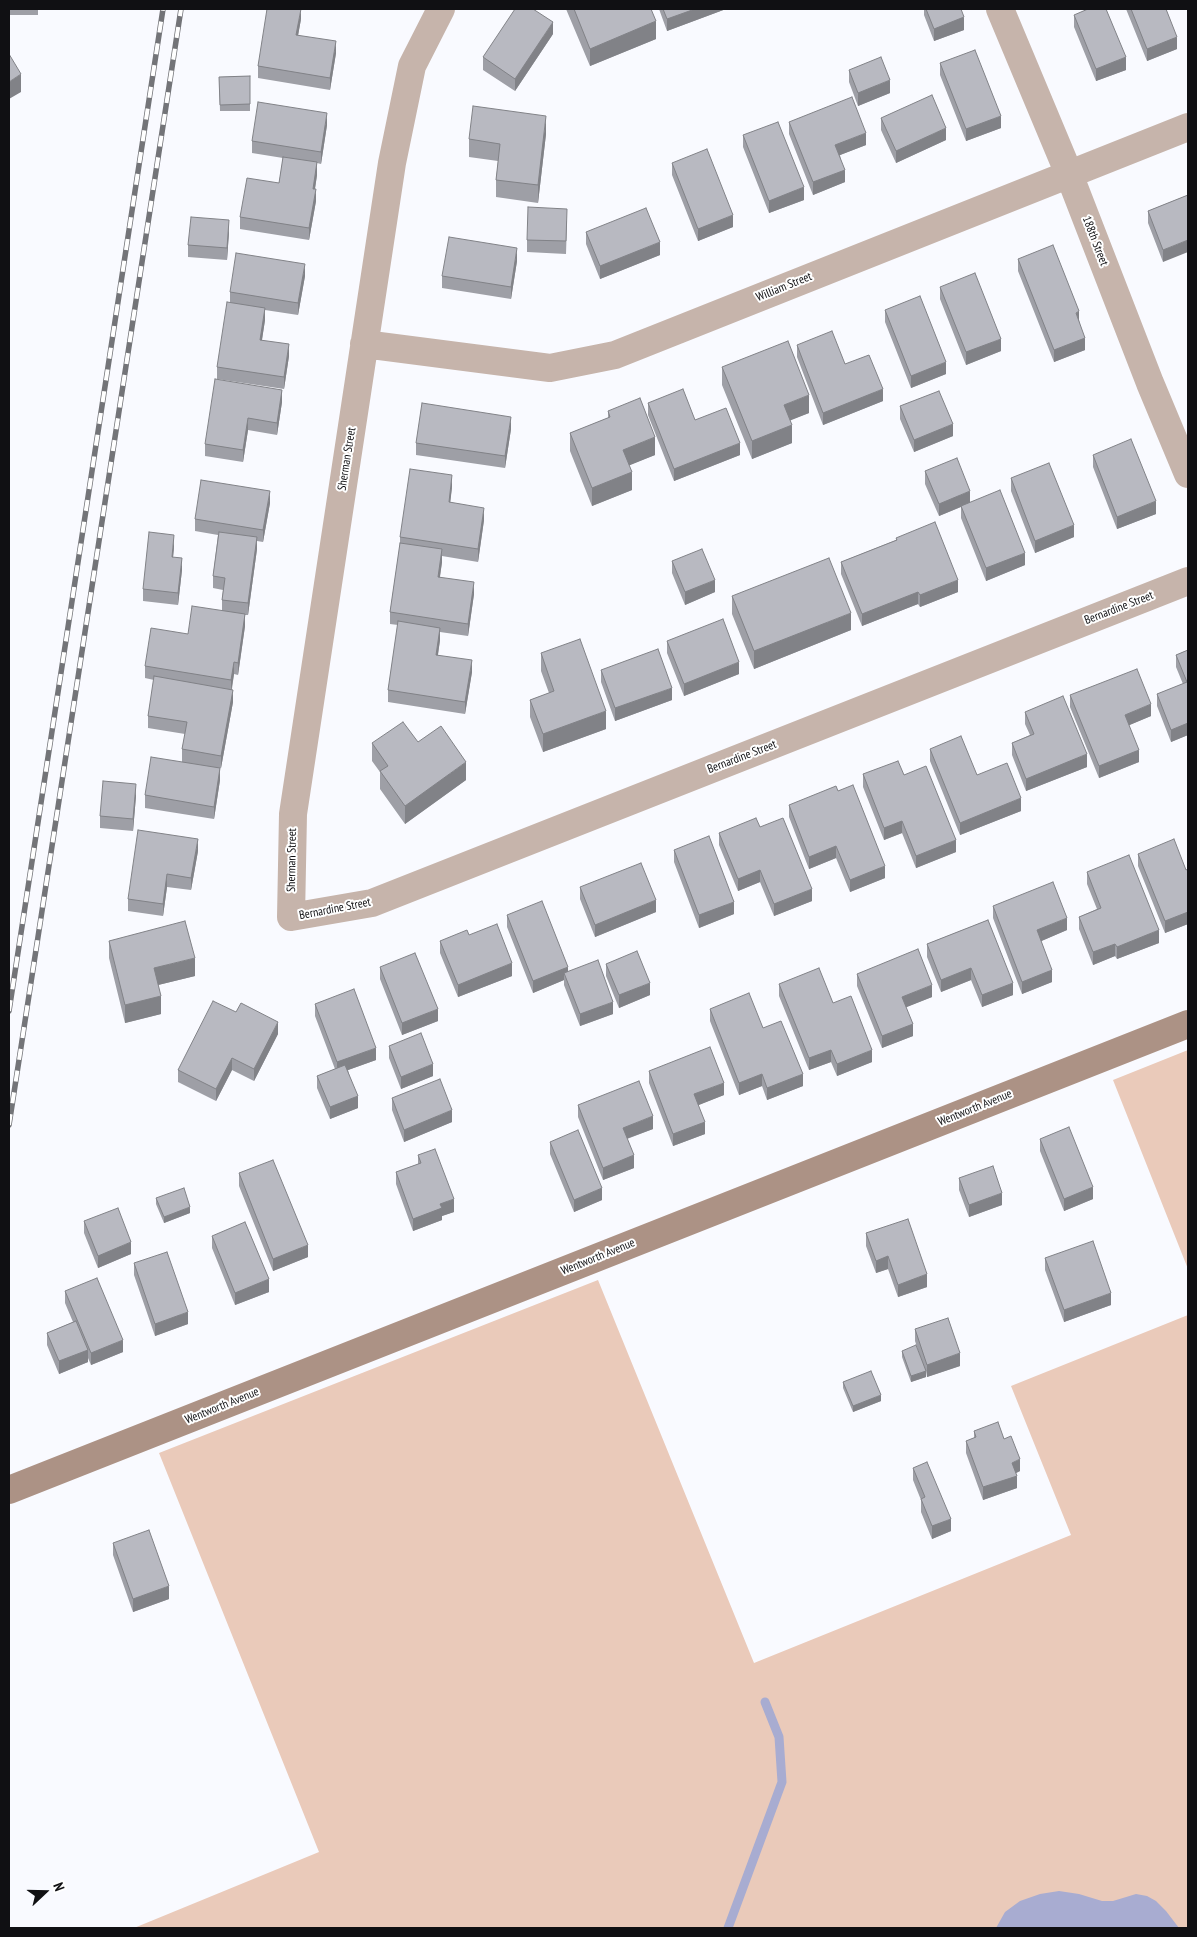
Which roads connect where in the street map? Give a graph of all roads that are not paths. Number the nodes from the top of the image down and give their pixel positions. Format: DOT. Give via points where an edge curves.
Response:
graph roads {
  1 [pos="441,9"];
  2 [pos="1000,9"];
  3 [pos="1188,127"];
  4 [pos="1069,174"];
  5 [pos="364,344"];
  6 [pos="1188,474"];
  7 [pos="1188,581"];
  8 [pos="291,917"];
  9 [pos="1188,1024"];
  10 [pos="9,1490"];
  1 -- 5 [label="street, Sherman Street" via="412,66 392,163"];
  2 -- 4 [label="street, 188th Street"];
  3 -- 4 [label="street, William Street"];
  4 -- 5 [label="street, William Street" via="615,355 550,368"];
  4 -- 6 [label="street, 188th Street"];
  5 -- 8 [label="street, Sherman Street" via="293,814"];
  7 -- 8 [label="street, Bernardine Street" via="372,903"];
  9 -- 10 [label="street, Wentworth Avenue"];
}
